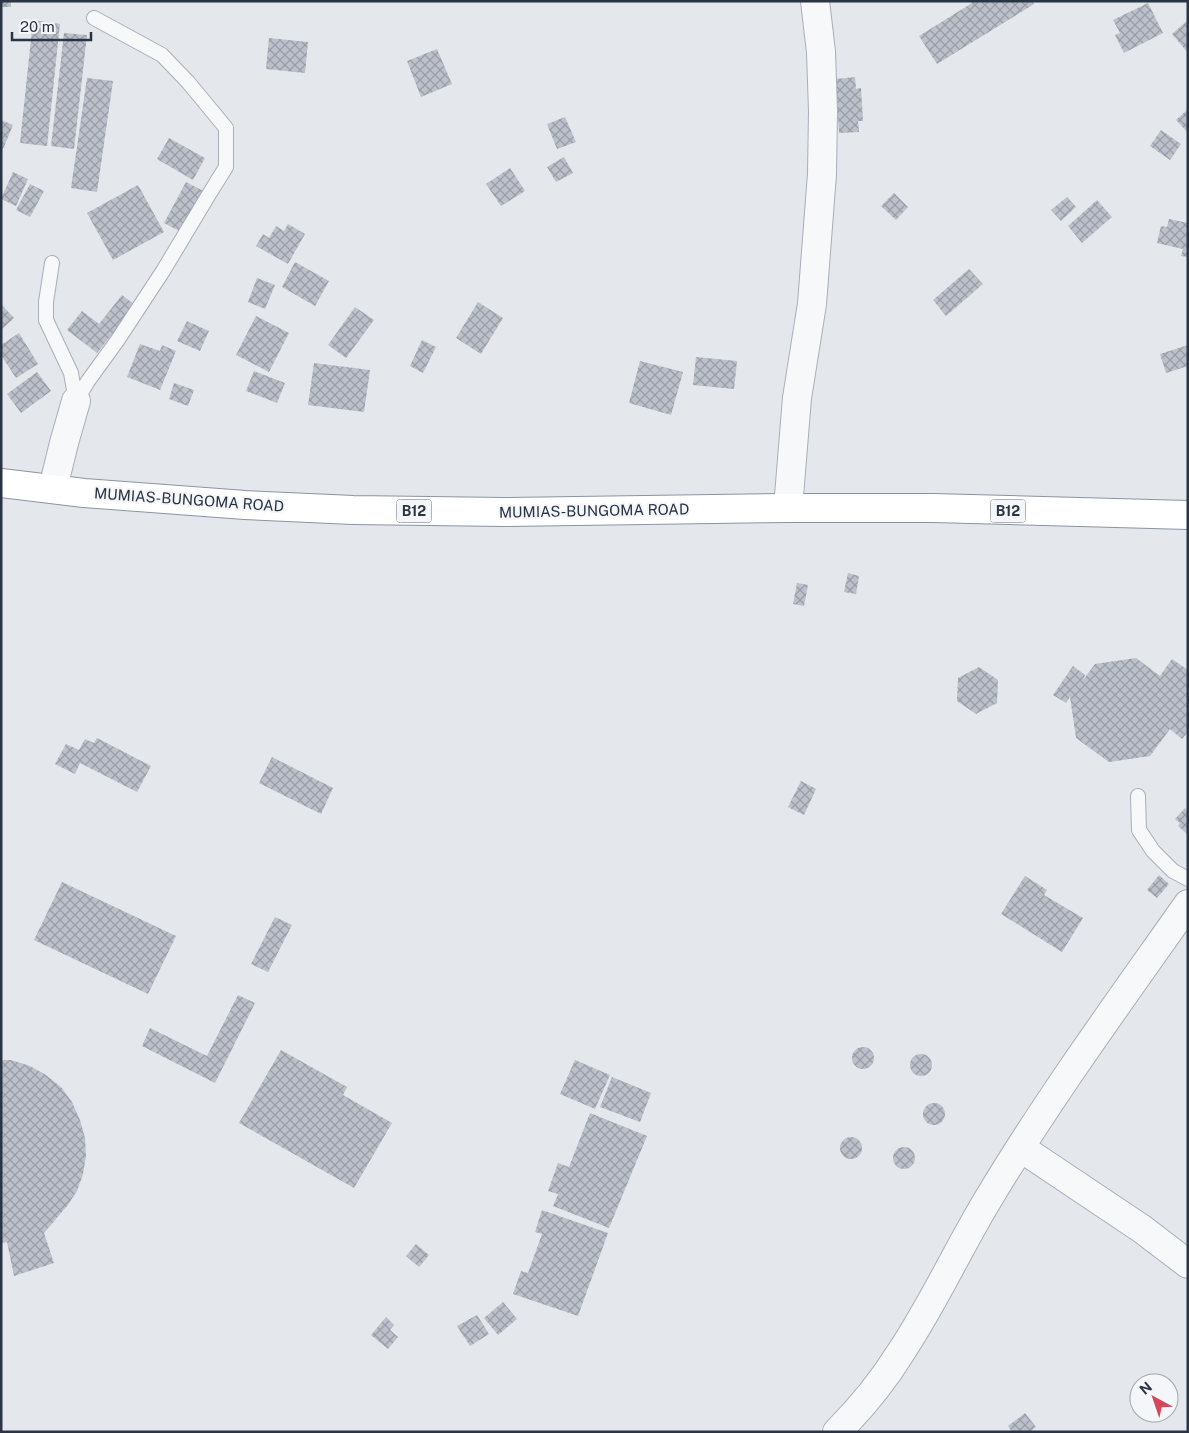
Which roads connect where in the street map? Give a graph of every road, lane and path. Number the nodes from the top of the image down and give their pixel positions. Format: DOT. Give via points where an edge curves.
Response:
graph roads {
  1 [pos="815,1"];
  2 [pos="94,18"];
  3 [pos="52,262"];
  4 [pos="76,401"];
  5 [pos="1,483"];
  6 [pos="53,488"];
  7 [pos="788,508"];
  8 [pos="1188,516"];
  9 [pos="1138,796"];
  10 [pos="1188,878"];
  11 [pos="1188,904"];
  12 [pos="1020,1148"];
  13 [pos="1188,1264"];
  14 [pos="837,1432"];
  1 -- 7 [label="street" via="823,112 820,198 812,304 797,398"];
  2 -- 4 [label="lane" via="162,55 188,82 226,128 226,167 163,271"];
  3 -- 4 [label="lane" via="46,320 71,372"];
  4 -- 6 [label="street"];
  5 -- 6 [label="highway, MUMIAS-BUNGOMA ROAD / B12"];
  6 -- 7 [label="highway, MUMIAS-BUNGOMA ROAD / B12" via="245,505 353,510 504,512"];
  7 -- 8 [label="highway, MUMIAS-BUNGOMA ROAD / B12" via="933,508"];
  9 -- 10 [label="lane" via="1139,830 1152,851 1173,871"];
  11 -- 12 [label="street"];
  12 -- 13 [label="street" via="1142,1229"];
  12 -- 14 [label="street" via="901,1352 858,1410"];
}
